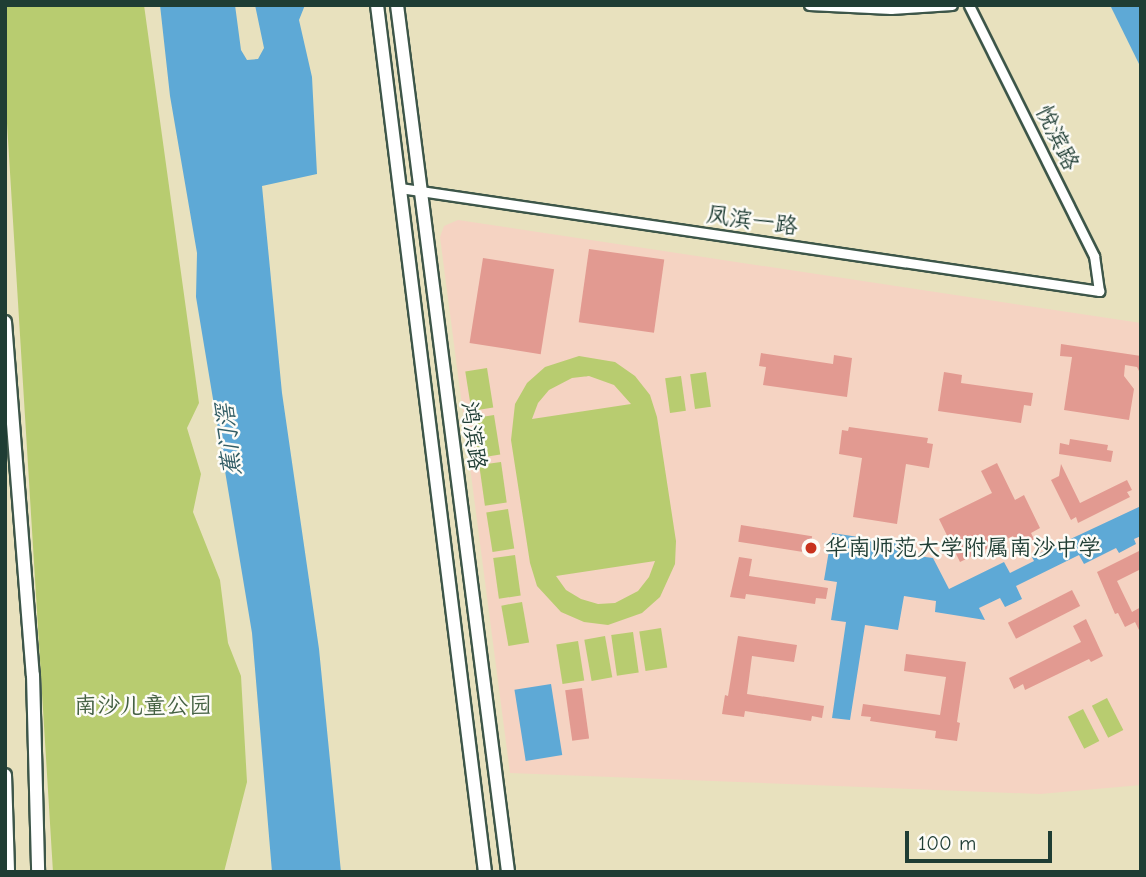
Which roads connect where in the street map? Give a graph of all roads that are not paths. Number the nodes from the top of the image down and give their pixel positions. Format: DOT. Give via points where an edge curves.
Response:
graph roads {
  1 [pos="377,5"];
  2 [pos="397,5"];
  3 [pos="808,5"];
  4 [pos="952,5"];
  5 [pos="970,5"];
  6 [pos="400,188"];
  7 [pos="421,192"];
  8 [pos="1099,291"];
  9 [pos="5,322"];
  10 [pos="5,775"];
  11 [pos="8,872"];
  12 [pos="38,872"];
  13 [pos="485,872"];
  14 [pos="508,872"];
  1 -- 6 [label="street, 鸿滨路"];
  2 -- 7 [label="street, 鸿滨路"];
  3 -- 4 [label="street" via="891,9"];
  5 -- 8 [label="street, 悦滨路" via="1094,256"];
  6 -- 7 [label="street, 凤滨一路"];
  6 -- 13 [label="street, 鸿滨路"];
  7 -- 8 [label="street, 凤滨一路"];
  7 -- 14 [label="street, 鸿滨路"];
  9 -- 12 [label="street" via="33,675"];
  10 -- 11 [label="street"];
}
